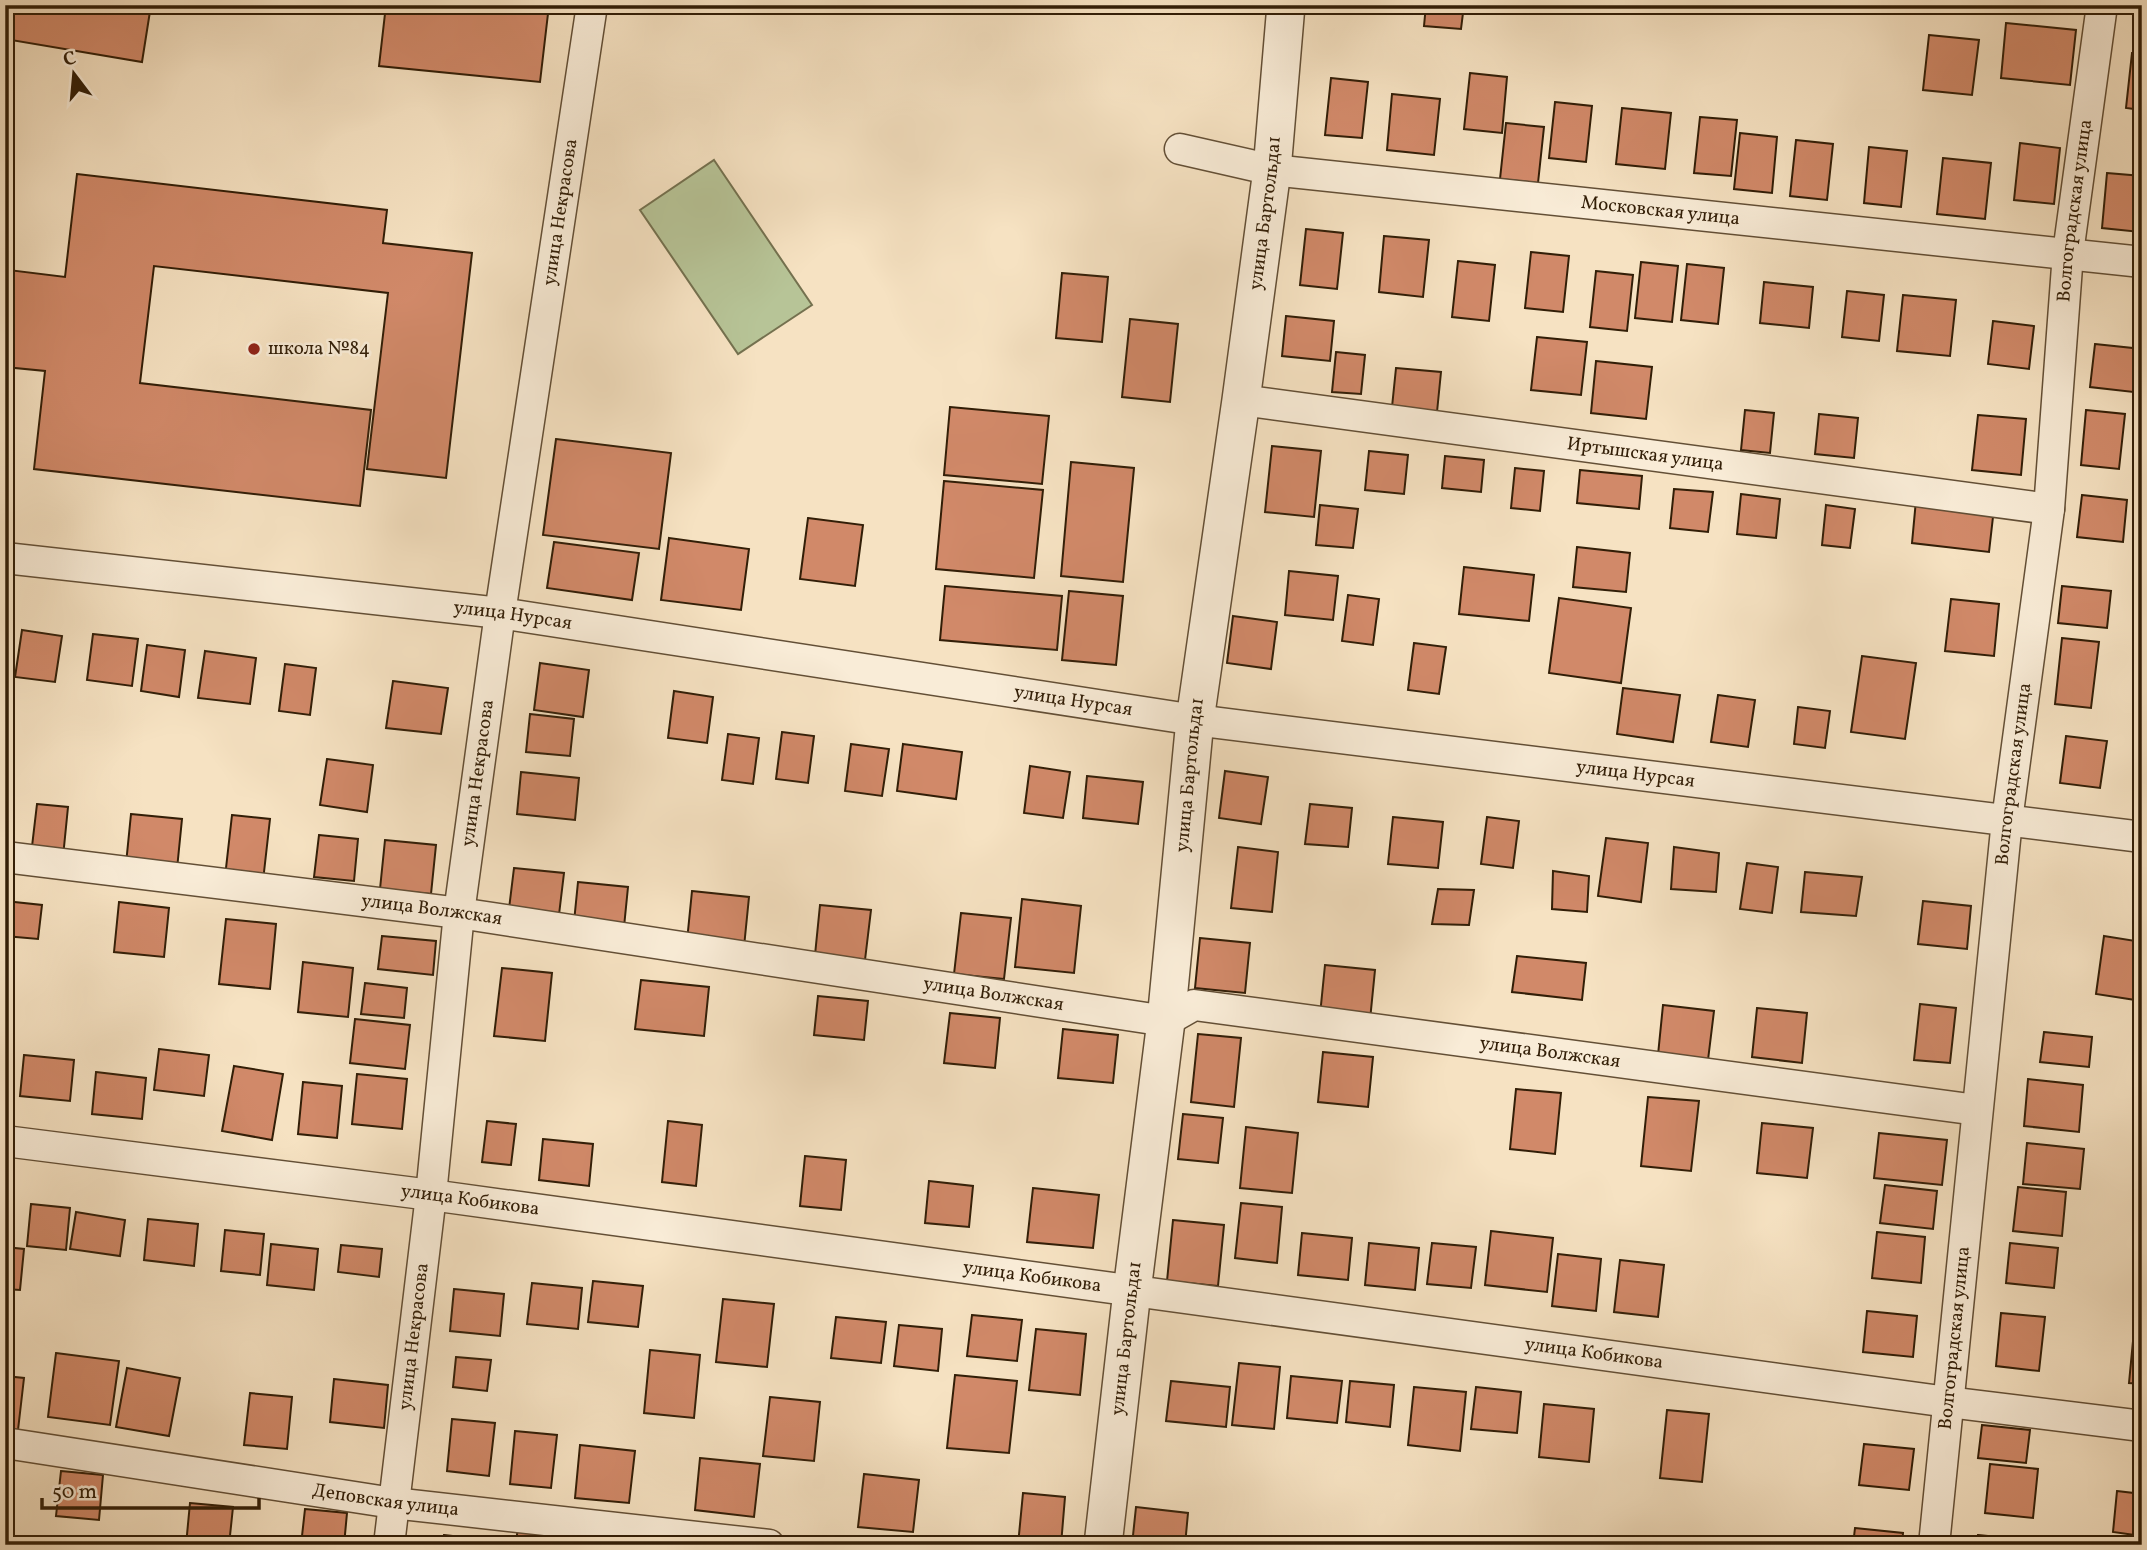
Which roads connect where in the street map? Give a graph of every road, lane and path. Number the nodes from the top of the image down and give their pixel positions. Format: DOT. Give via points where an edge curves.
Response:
graph roads {
  1 [pos="592,5"];
  2 [pos="1286,5"];
  3 [pos="2102,5"];
  4 [pos="1180,149"];
  5 [pos="1272,170"];
  6 [pos="2068,253"];
  7 [pos="2142,262"];
  8 [pos="1241,400"];
  9 [pos="2049,509"];
  10 [pos="5,558"];
  11 [pos="500,613"];
  12 [pos="1195,720"];
  13 [pos="2007,820"];
  14 [pos="2142,838"];
  15 [pos="5,857"];
  16 [pos="459,913"];
  17 [pos="1166,1021"];
  18 [pos="1977,1110"];
  19 [pos="5,1141"];
  20 [pos="431,1195"];
  21 [pos="1132,1291"];
  22 [pos="1948,1402"];
  23 [pos="2142,1426"];
  24 [pos="5,1443"];
  25 [pos="393,1503"];
  26 [pos="389,1545"];
  27 [pos="769,1545"];
  28 [pos="1103,1545"];
  29 [pos="1934,1545"];
  1 -- 11 [label="street, улица Некрасова"];
  2 -- 5 [label="street, улица Бартольда1"];
  3 -- 6 [label="street, Волгоградская улица"];
  4 -- 5 [label="street, Московская улица"];
  5 -- 6 [label="street, Московская улица"];
  5 -- 8 [label="street, улица Бартольда1"];
  6 -- 7 [label="street, Московская улица"];
  6 -- 9 [label="street, Волгоградская улица"];
  8 -- 9 [label="street, Иртышская улица"];
  8 -- 12 [label="street, улица Бартольда1"];
  9 -- 13 [label="street, Волгоградская улица"];
  10 -- 11 [label="street, улица Нурсая"];
  11 -- 12 [label="street, улица Нурсая"];
  11 -- 16 [label="street, улица Некрасова"];
  12 -- 13 [label="street, улица Нурсая"];
  12 -- 17 [label="street, улица Бартольда1"];
  13 -- 14 [label="street, улица Нурсая"];
  13 -- 18 [label="street, Волгоградская улица"];
  15 -- 16 [label="street, улица Волжская"];
  16 -- 17 [label="street, улица Волжская"];
  16 -- 20 [label="street, улица Некрасова"];
  17 -- 18 [label="street, улица Волжская" via="1194,1005"];
  17 -- 21 [label="street, улица Бартольда1"];
  18 -- 22 [label="street, Волгоградская улица"];
  19 -- 20 [label="street, улица Кобикова"];
  20 -- 21 [label="street, улица Кобикова"];
  20 -- 25 [label="street, улица Некрасова"];
  21 -- 22 [label="street, улица Кобикова"];
  21 -- 28 [label="street, улица Бартольда1"];
  22 -- 23 [label="street, улица Кобикова"];
  22 -- 29 [label="street, Волгоградская улица"];
  24 -- 25 [label="street, Деповская улица"];
  25 -- 26 [label="street, улица Некрасова"];
  25 -- 27 [label="street, Деповская улица"];
}
